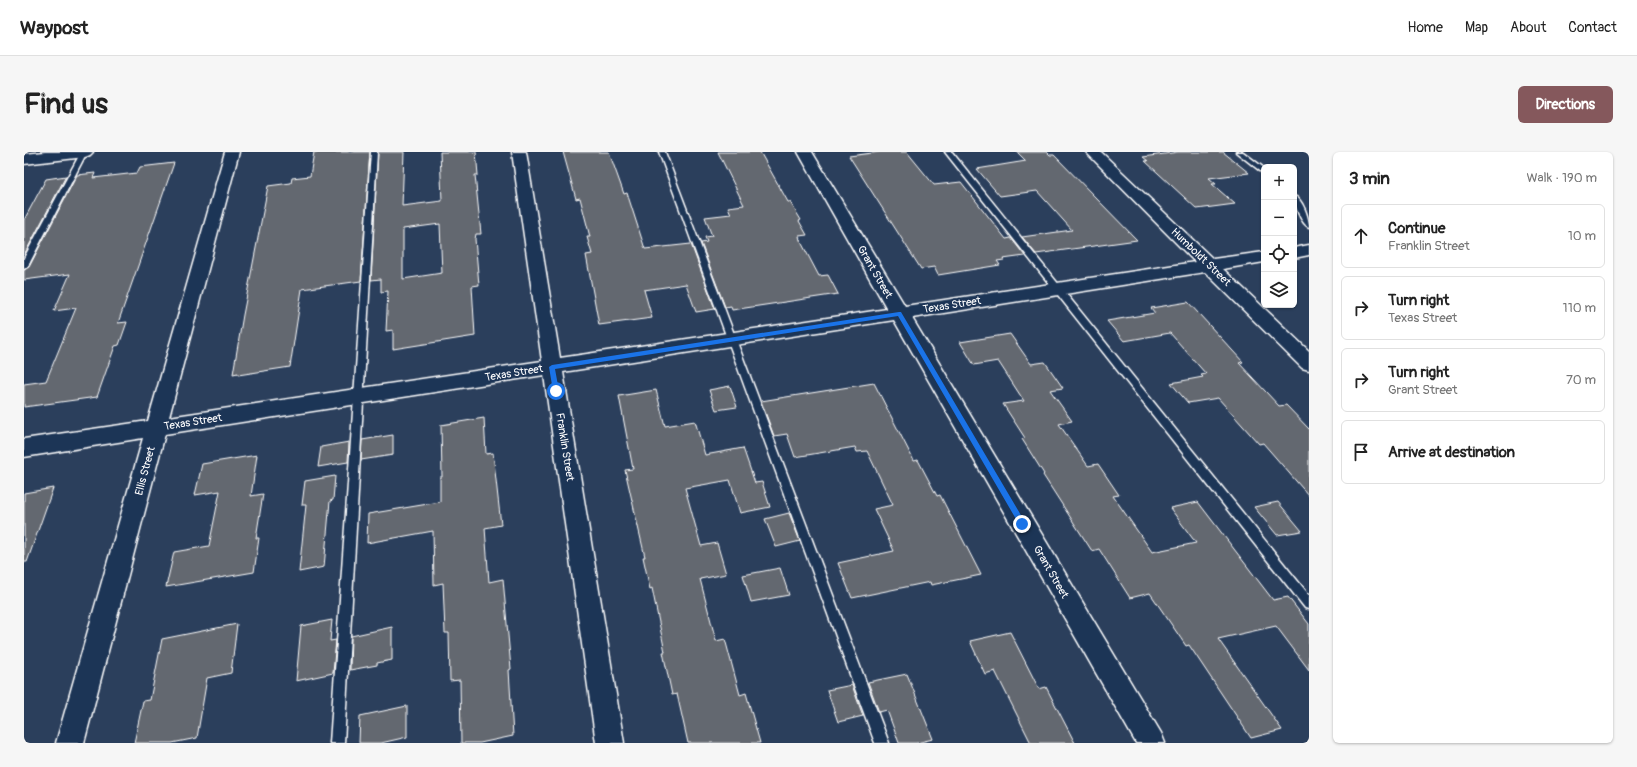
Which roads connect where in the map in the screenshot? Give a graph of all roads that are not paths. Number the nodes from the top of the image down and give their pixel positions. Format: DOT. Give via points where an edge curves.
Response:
graph roads {
  1 [pos="84,152"];
  2 [pos="232,152"];
  3 [pos="374,152"];
  4 [pos="519,152"];
  5 [pos="662,152"];
  6 [pos="805,152"];
  7 [pos="948,152"];
  8 [pos="1094,152"];
  9 [pos="1239,152"];
  10 [pos="24,159"];
  11 [pos="1261,170"];
  12 [pos="1295,200"];
  13 [pos="1309,225"];
  14 [pos="1309,250"];
  15 [pos="1297,252"];
  16 [pos="1261,258"];
  17 [pos="24,266"];
  18 [pos="1210,266"];
  19 [pos="1058,289"];
  20 [pos="899,314"];
  21 [pos="732,339"];
  22 [pos="1309,363"];
  23 [pos="552,367"];
  24 [pos="358,397"];
  25 [pos="157,428"];
  26 [pos="24,448"];
  27 [pos="1309,604"];
  28 [pos="70,743"];
  29 [pos="337,743"];
  30 [pos="610,743"];
  31 [pos="882,743"];
  32 [pos="1151,743"];
  1 -- 10 [label="main road"];
  1 -- 17 [label="lane"];
  2 -- 25 [label="street, Ellis Street"];
  3 -- 24 [label="lane"];
  4 -- 23 [label="street, Franklin Street"];
  5 -- 21 [label="lane"];
  6 -- 20 [label="street, Grant Street"];
  7 -- 19 [label="lane"];
  8 -- 18 [label="street, Humboldt Street"];
  9 -- 11 [label="lane"];
  12 -- 13 [label="lane"];
  14 -- 15 [label="street"];
  16 -- 18 [label="street, Texas Street"];
  18 -- 19 [label="street, Texas Street"];
  18 -- 22 [label="street, Humboldt Street"];
  19 -- 20 [label="street, Texas Street"];
  19 -- 27 [label="lane"];
  20 -- 21 [label="street, Texas Street"];
  20 -- 32 [label="street, Grant Street"];
  21 -- 23 [label="street, Texas Street"];
  21 -- 31 [label="lane"];
  23 -- 24 [label="street, Texas Street"];
  23 -- 30 [label="street, Franklin Street"];
  24 -- 25 [label="street, Texas Street"];
  24 -- 29 [label="lane"];
  25 -- 26 [label="street, Texas Street"];
  25 -- 28 [label="street, Ellis Street"];
}
